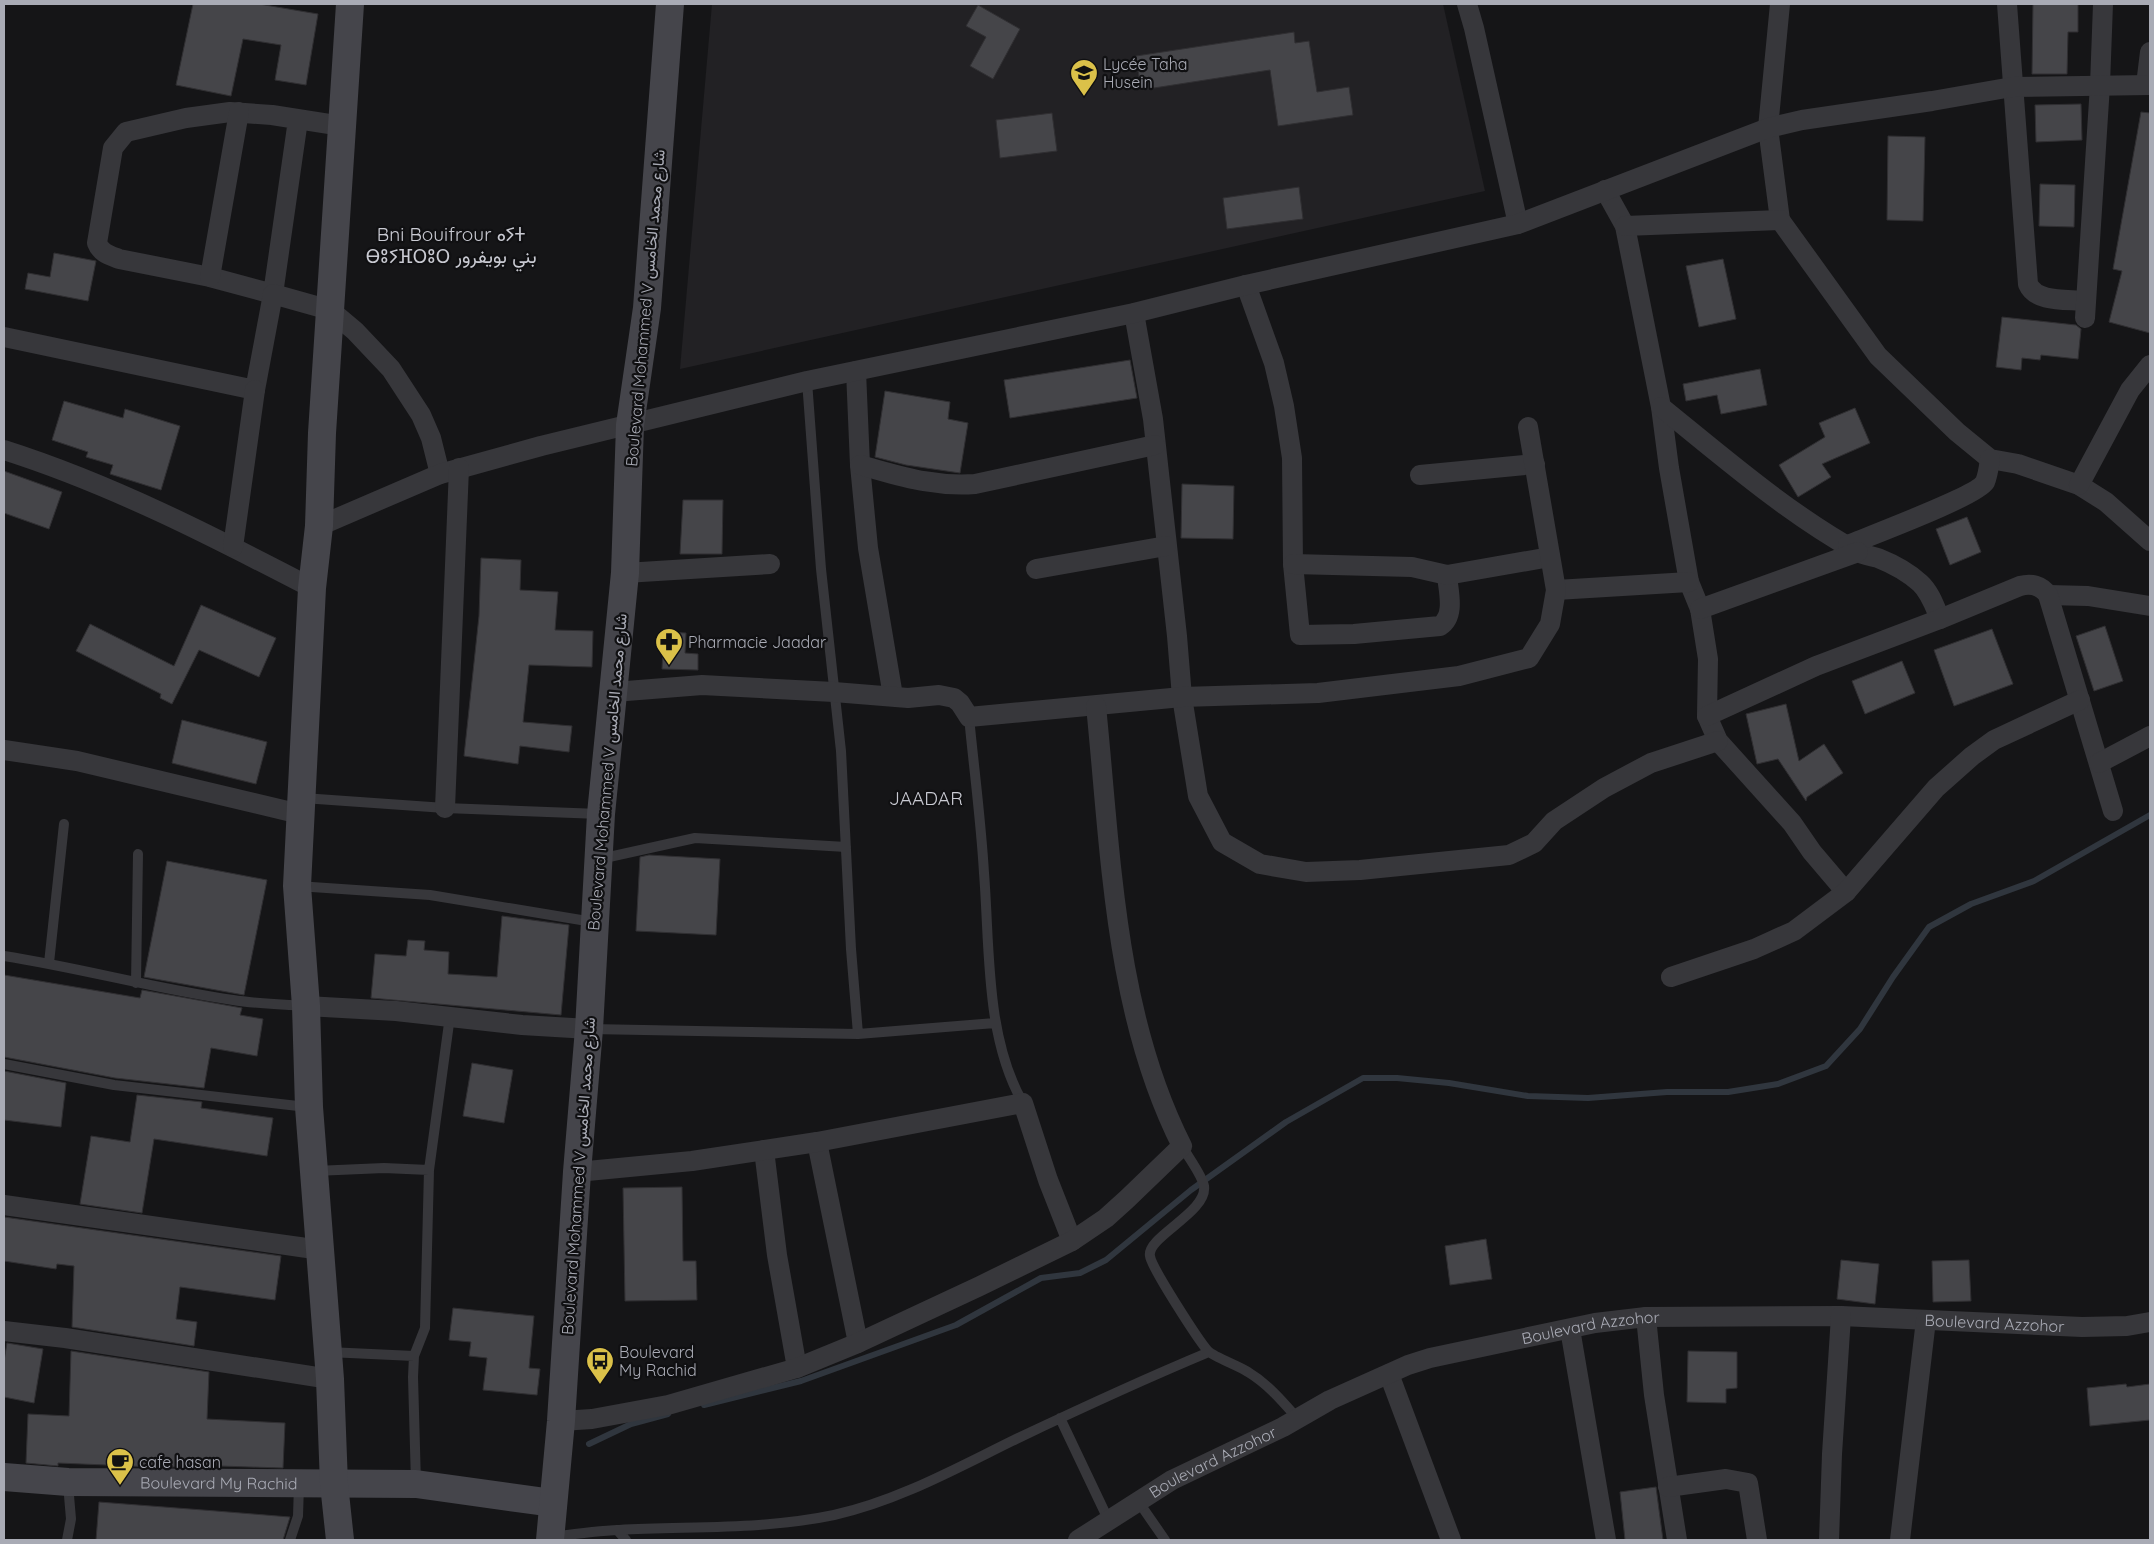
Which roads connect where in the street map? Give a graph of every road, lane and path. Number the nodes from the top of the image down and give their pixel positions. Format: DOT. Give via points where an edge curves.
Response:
graph roads {
  1 [pos="350,4"];
  2 [pos="670,4"];
  3 [pos="1467,4"];
  4 [pos="1780,4"];
  5 [pos="2007,4"];
  6 [pos="2103,4"];
  7 [pos="2150,52"];
  8 [pos="2100,85"];
  9 [pos="2148,85"];
  10 [pos="2012,86"];
  11 [pos="239,112"];
  12 [pos="298,120"];
  13 [pos="342,126"];
  14 [pos="1768,128"];
  15 [pos="1606,190"];
  16 [pos="1780,220"];
  17 [pos="1518,224"];
  18 [pos="1625,226"];
  19 [pos="210,277"];
  20 [pos="1246,285"];
  21 [pos="273,294"];
  22 [pos="330,310"];
  23 [pos="1134,313"];
  24 [pos="4,337"];
  25 [pos="2150,365"];
  26 [pos="856,370"];
  27 [pos="807,381"];
  28 [pos="256,390"];
  29 [pos="1661,407"];
  30 [pos="630,424"];
  31 [pos="1528,427"];
  32 [pos="1155,445"];
  33 [pos="4,450"];
  34 [pos="1990,459"];
  35 [pos="1535,464"];
  36 [pos="860,465"];
  37 [pos="460,468"];
  38 [pos="440,474"];
  39 [pos="1420,475"];
  40 [pos="2079,485"];
  41 [pos="319,526"];
  42 [pos="2150,542"];
  43 [pos="1166,546"];
  44 [pos="233,547"];
  45 [pos="1853,549"];
  46 [pos="1550,557"];
  47 [pos="770,564"];
  48 [pos="1293,564"];
  49 [pos="1036,569"];
  50 [pos="625,573"];
  51 [pos="1447,575"];
  52 [pos="1689,582"];
  53 [pos="312,588"];
  54 [pos="1556,590"];
  55 [pos="2048,594"];
  56 [pos="2150,606"];
  57 [pos="1700,609"];
  58 [pos="1940,619"];
  59 [pos="614,692"];
  60 [pos="834,692"];
  61 [pos="893,696"];
  62 [pos="1182,697"];
  63 [pos="2080,700"];
  64 [pos="1096,706"];
  65 [pos="1707,716"];
  66 [pos="970,718"];
  67 [pos="2150,736"];
  68 [pos="1718,741"];
  69 [pos="4,750"];
  70 [pos="2099,762"];
  71 [pos="300,806"];
  72 [pos="446,808"];
  73 [pos="2113,811"];
  74 [pos="602,814"];
  75 [pos="64,824"];
  76 [pos="846,847"];
  77 [pos="138,854"];
  78 [pos="600,859"];
  79 [pos="297,886"];
  80 [pos="1846,892"];
  81 [pos="594,923"];
  82 [pos="4,956"];
  83 [pos="49,963"];
  84 [pos="1671,977"];
  85 [pos="136,983"];
  86 [pos="306,1006"];
  87 [pos="450,1016"];
  88 [pos="994,1023"];
  89 [pos="589,1028"];
  90 [pos="858,1034"];
  91 [pos="4,1064"];
  92 [pos="1024,1103"];
  93 [pos="309,1107"];
  94 [pos="817,1142"];
  95 [pos="764,1150"];
  96 [pos="1184,1151"];
  97 [pos="429,1170"];
  98 [pos="315,1171"];
  99 [pos="577,1172"];
  100 [pos="4,1205"];
  101 [pos="1072,1240"];
  102 [pos="321,1250"];
  103 [pos="1841,1316"];
  104 [pos="1646,1317"];
  105 [pos="1926,1320"];
  106 [pos="2150,1322"];
  107 [pos="1570,1329"];
  108 [pos="4,1331"];
  109 [pos="858,1343"];
  110 [pos="328,1352"];
  111 [pos="1209,1352"];
  112 [pos="414,1356"];
  113 [pos="798,1368"];
  114 [pos="1389,1374"];
  115 [pos="330,1379"];
  116 [pos="1060,1418"];
  117 [pos="1298,1419"];
  118 [pos="561,1421"];
  119 [pos="4,1477"];
  120 [pos="68,1482"];
  121 [pos="299,1484"];
  122 [pos="334,1484"];
  123 [pos="416,1484"];
  124 [pos="1668,1487"];
  125 [pos="1138,1501"];
  126 [pos="552,1503"];
  127 [pos="1108,1519"];
  128 [pos="617,1530"];
  129 [pos="550,1539"];
  130 [pos="67,1540"];
  131 [pos="290,1540"];
  132 [pos="340,1540"];
  133 [pos="626,1540"];
  134 [pos="1078,1540"];
  135 [pos="1165,1540"];
  136 [pos="1450,1540"];
  137 [pos="1606,1540"];
  138 [pos="1677,1540"];
  139 [pos="1757,1540"];
  140 [pos="1828,1540"];
  141 [pos="1900,1540"];
  1 -- 13 [label="street"];
  2 -- 30 [label="street, Boulevard Mohammed V شارع محمد الخامس" via="647,308"];
  3 -- 17 [label="street"];
  4 -- 14 [label="street"];
  5 -- 10 [label="street"];
  6 -- 8 [label="street"];
  7 -- 9 [label="street"];
  8 -- 9 [label="street"];
  8 -- 10 [label="street"];
  8 -- 10 [label="street" via="2085,309 2039,296 2030,290 2028,284"];
  10 -- 14 [label="street"];
  11 -- 12 [label="street"];
  11 -- 19 [label="street"];
  11 -- 19 [label="street" via="193,117 126,132 113,148 107,174 97,243 99,248 118,259"];
  12 -- 13 [label="street"];
  12 -- 21 [label="street"];
  13 -- 22 [label="street"];
  14 -- 15 [label="street"];
  14 -- 16 [label="street"];
  15 -- 17 [label="street"];
  15 -- 18 [label="street"];
  16 -- 18 [label="street"];
  16 -- 34 [label="street" via="1878,356"];
  17 -- 20 [label="street"];
  18 -- 29 [label="street"];
  19 -- 21 [label="street"];
  20 -- 23 [label="street"];
  20 -- 48 [label="street" via="1274,362 1284,406 1292,458"];
  21 -- 22 [label="street"];
  21 -- 28 [label="street"];
  22 -- 38 [label="street" via="386,364 407,392 431,438"];
  22 -- 41 [label="street"];
  23 -- 26 [label="street"];
  23 -- 32 [label="street"];
  24 -- 28 [label="street"];
  25 -- 40 [label="street" via="2130,390"];
  26 -- 27 [label="street"];
  26 -- 36 [label="street"];
  27 -- 30 [label="street"];
  27 -- 60 [label="lane"];
  28 -- 44 [label="street"];
  29 -- 45 [label="street" via="1727,461"];
  29 -- 52 [label="street" via="1668,468"];
  30 -- 37 [label="street"];
  30 -- 50 [label="street, Boulevard Mohammed V شارع محمد الخامس"];
  31 -- 35 [label="street"];
  32 -- 36 [label="street" via="975,484 927,483"];
  32 -- 43 [label="street"];
  33 -- 44 [label="street" via="54,466"];
  34 -- 40 [label="street" via="2018,464"];
  34 -- 45 [label="street" via="1985,482 1980,488"];
  35 -- 39 [label="street"];
  35 -- 46 [label="street"];
  36 -- 61 [label="street" via="868,548"];
  37 -- 38 [label="street"];
  37 -- 72 [label="street"];
  38 -- 41 [label="street"];
  40 -- 42 [label="street" via="2106,502"];
  41 -- 53 [label="street"];
  43 -- 49 [label="street"];
  43 -- 62 [label="street"];
  44 -- 53 [label="street"];
  45 -- 57 [label="street"];
  45 -- 58 [label="street" via="1904,570 1919,581 1928,592"];
  46 -- 51 [label="street"];
  46 -- 54 [label="street"];
  47 -- 50 [label="street"];
  48 -- 51 [label="street" via="1412,567"];
  48 -- 51 [label="street" via="1300,636 1440,626 1446,622 1450,611"];
  50 -- 59 [label="street, Boulevard Mohammed V شارع محمد الخامس"];
  52 -- 54 [label="street"];
  52 -- 57 [label="street"];
  53 -- 71 [label="street"];
  54 -- 62 [label="street" via="1550,624 1529,658 1459,676 1318,693"];
  55 -- 56 [label="street" via="2088,596"];
  55 -- 58 [label="street" via="2043,588 2026,584"];
  55 -- 63 [label="street"];
  57 -- 65 [label="street" via="1708,660"];
  58 -- 65 [label="street" via="1816,666"];
  59 -- 60 [label="street" via="702,685"];
  59 -- 74 [label="street, Boulevard Mohammed V شارع محمد الخامس"];
  60 -- 61 [label="street"];
  60 -- 76 [label="lane"];
  61 -- 66 [label="street" via="947,696 960,703"];
  62 -- 64 [label="street"];
  62 -- 68 [label="street" via="1198,796 1222,842 1260,864 1306,872 1360,870 1509,855 1534,843 1554,821 1604,788 1651,763"];
  63 -- 70 [label="street"];
  63 -- 80 [label="street" via="1994,740 1972,756 1936,788"];
  64 -- 66 [label="street"];
  64 -- 96 [label="street" via="1115,893 1130,990 1158,1090"];
  65 -- 68 [label="street"];
  66 -- 88 [label="lane"];
  67 -- 70 [label="street"];
  68 -- 80 [label="street" via="1792,823"];
  69 -- 71 [label="street" via="77,761"];
  70 -- 73 [label="street"];
  71 -- 72 [label="lane"];
  71 -- 79 [label="street"];
  72 -- 74 [label="lane"];
  74 -- 78 [label="street, Boulevard Mohammed V شارع محمد الخامس"];
  75 -- 83 [label="lane"];
  76 -- 78 [label="lane" via="695,838"];
  76 -- 90 [label="lane"];
  77 -- 85 [label="lane"];
  78 -- 81 [label="street, Boulevard Mohammed V شارع محمد الخامس"];
  79 -- 81 [label="lane" via="430,895"];
  79 -- 86 [label="street"];
  80 -- 84 [label="street" via="1794,931 1754,949"];
  81 -- 89 [label="street, Boulevard Mohammed V شارع محمد الخامس"];
  82 -- 83 [label="lane"];
  83 -- 85 [label="lane"];
  85 -- 86 [label="lane" via="235,1001"];
  86 -- 87 [label="street"];
  86 -- 93 [label="street"];
  87 -- 89 [label="street" via="522,1025"];
  87 -- 97 [label="lane"];
  88 -- 90 [label="lane"];
  88 -- 92 [label="lane" via="1006,1066"];
  89 -- 90 [label="lane"];
  89 -- 99 [label="street, Boulevard Mohammed V شارع محمد الخامس"];
  91 -- 93 [label="lane" via="114,1085"];
  92 -- 94 [label="street"];
  92 -- 101 [label="street" via="1048,1180"];
  93 -- 98 [label="street"];
  94 -- 95 [label="street"];
  94 -- 109 [label="street"];
  95 -- 99 [label="street" via="692,1161"];
  95 -- 113 [label="street"];
  96 -- 101 [label="street" via="1120,1206"];
  96 -- 111 [label="lane" via="1202,1182 1204,1193 1191,1211 1156,1243 1150,1257 1158,1276"];
  97 -- 98 [label="lane"];
  97 -- 112 [label="lane" via="426,1316 422,1339"];
  98 -- 102 [label="street"];
  99 -- 118 [label="street, Boulevard Mohammed V شارع محمد الخامس"];
  100 -- 102 [label="street"];
  101 -- 109 [label="street"];
  102 -- 110 [label="street"];
  103 -- 104 [label="street, Boulevard Azzohor"];
  103 -- 105 [label="street, Boulevard Azzohor"];
  103 -- 140 [label="street"];
  104 -- 107 [label="street, Boulevard Azzohor"];
  104 -- 124 [label="street"];
  105 -- 106 [label="street, Boulevard Azzohor" via="2082,1327"];
  105 -- 141 [label="street"];
  107 -- 114 [label="street, Boulevard Azzohor" via="1430,1358"];
  107 -- 137 [label="street"];
  108 -- 115 [label="street"];
  109 -- 113 [label="street"];
  110 -- 112 [label="lane"];
  110 -- 115 [label="street"];
  111 -- 116 [label="lane"];
  111 -- 117 [label="lane" via="1262,1381"];
  112 -- 123 [label="lane"];
  113 -- 118 [label="street" via="668,1405 592,1419"];
  114 -- 117 [label="street, Boulevard Azzohor" via="1330,1400"];
  114 -- 136 [label="street"];
  115 -- 122 [label="street"];
  116 -- 127 [label="lane"];
  116 -- 128 [label="lane" via="900,1494 833,1515 737,1527"];
  117 -- 125 [label="street, Boulevard Azzohor" via="1172,1480"];
  118 -- 126 [label="street, Boulevard Mohammed V شارع محمد الخامس"];
  119 -- 120 [label="street, Boulevard My Rachid"];
  120 -- 121 [label="street, Boulevard My Rachid"];
  120 -- 130 [label="lane" via="71,1518"];
  121 -- 122 [label="street, Boulevard My Rachid"];
  121 -- 131 [label="lane" via="298,1516"];
  122 -- 123 [label="street, Boulevard My Rachid"];
  122 -- 132 [label="street"];
  123 -- 126 [label="street, Boulevard My Rachid"];
  124 -- 138 [label="street"];
  124 -- 139 [label="street" via="1726,1479 1748,1483"];
  125 -- 127 [label="street, Boulevard Azzohor"];
  125 -- 135 [label="lane"];
  126 -- 129 [label="street, Boulevard Mohammed V شارع محمد الخامس"];
  127 -- 134 [label="street, Boulevard Azzohor"];
  128 -- 129 [label="lane"];
  128 -- 133 [label="lane"];
}
